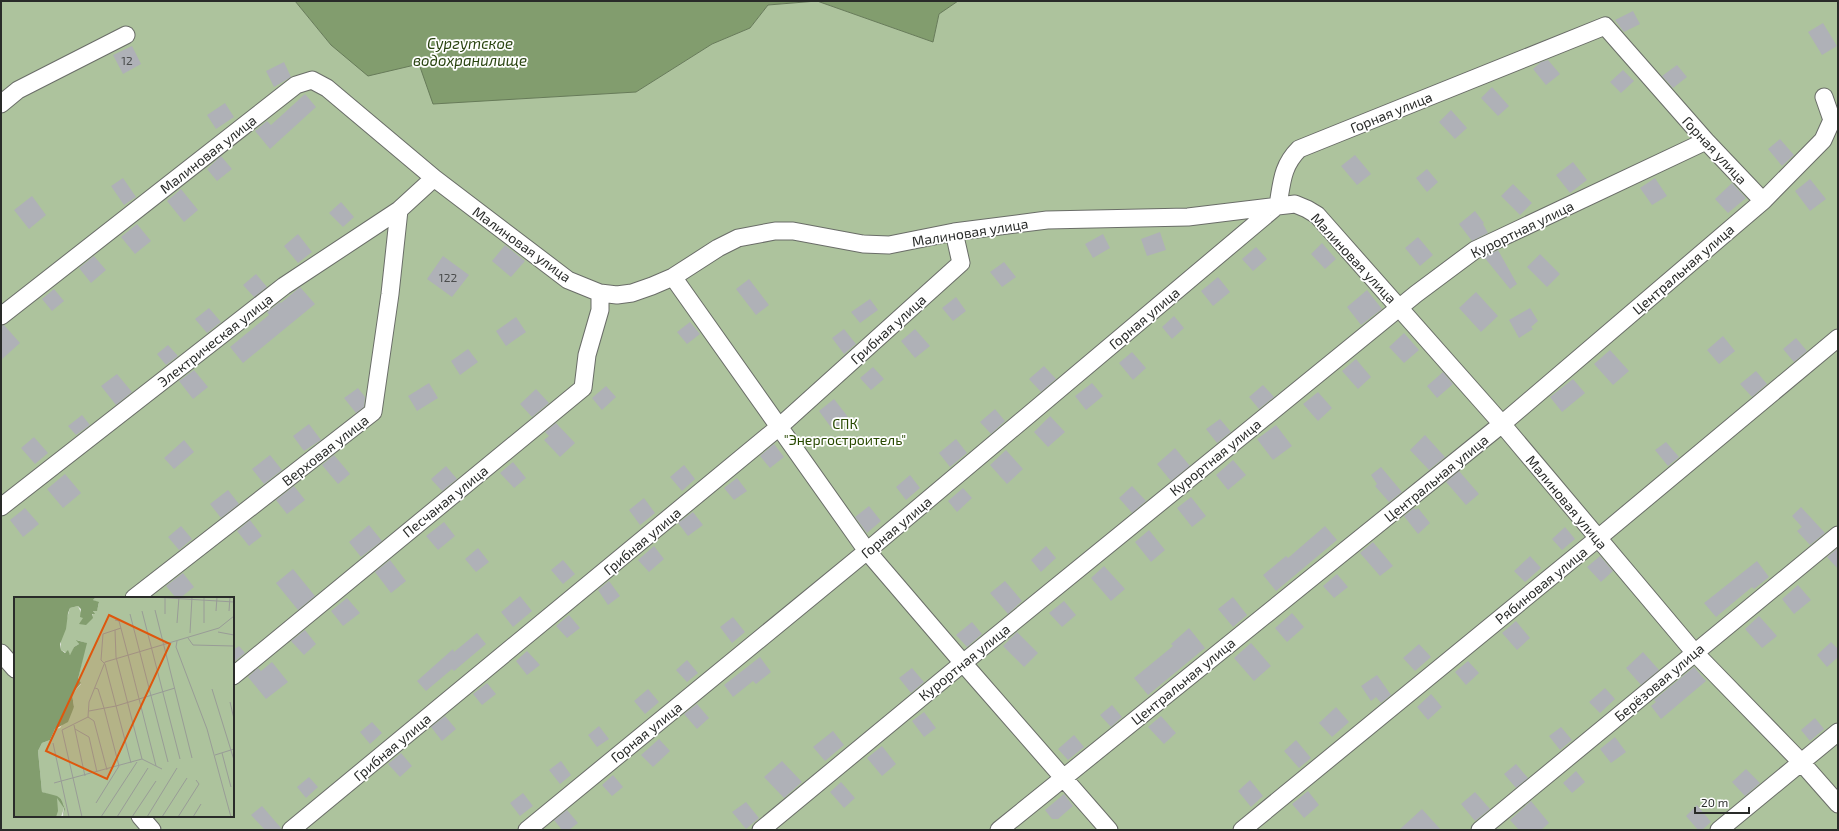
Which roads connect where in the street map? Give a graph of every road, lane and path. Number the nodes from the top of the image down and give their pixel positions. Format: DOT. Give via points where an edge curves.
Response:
graph roads {
  1 [pos="126,35"];
  2 [pos="1824,97"];
  3 [pos="1,104"];
  4 [pos="1706,141"];
  5 [pos="434,178"];
  6 [pos="1763,201"];
  7 [pos="1278,205"];
  8 [pos="399,210"];
  9 [pos="954,232"];
  10 [pos="673,277"];
  11 [pos="600,294"];
  12 [pos="1399,308"];
  13 [pos="1,316"];
  14 [pos="1838,338"];
  15 [pos="1502,424"];
  16 [pos="779,427"];
  17 [pos="1,507"];
  18 [pos="1838,535"];
  19 [pos="1598,539"];
  20 [pos="867,551"];
  21 [pos="135,597"];
  22 [pos="1694,653"];
  23 [pos="1,654"];
  24 [pos="962,663"];
  25 [pos="14,668"];
  26 [pos="234,675"];
  27 [pos="1838,732"];
  28 [pos="1801,762"];
  29 [pos="1063,778"];
  30 [pos="1838,804"];
  31 [pos="141,817"];
  32 [pos="152,830"];
  33 [pos="291,830"];
  34 [pos="527,830"];
  35 [pos="761,830"];
  36 [pos="998,830"];
  37 [pos="1109,830"];
  38 [pos="1242,830"];
  39 [pos="1480,830"];
  40 [pos="1718,830"];
  1 -- 3 [label="street" via="18,90"];
  2 -- 6 [label="street, Центральная улица" via="1832,120 1823,140"];
  4 -- 6 [label="street, Горная улица"];
  4 -- 7 [label="street, Горная улица" via="1605,26 1299,149 1290,158 1284,171"];
  4 -- 12 [label="street, Курортная улица" via="1474,250"];
  5 -- 8 [label="street, Электрическая улица"];
  5 -- 11 [label="street, Малиновая улица" via="568,280"];
  5 -- 13 [label="street, Малиновая улица" via="327,88 312,80 306,81 296,85"];
  6 -- 15 [label="street, Центральная улица"];
  7 -- 9 [label="street, Малиновая улица" via="1188,217 1047,220"];
  7 -- 12 [label="street, Малиновая улица" via="1295,204 1317,215"];
  7 -- 20 [label="street, Горная улица"];
  8 -- 17 [label="street, Электрическая улица" via="284,286"];
  8 -- 21 [label="street, Верховая улица" via="373,412"];
  9 -- 10 [label="street, Малиновая улица" via="889,245 863,244 793,231 756,234 738,238 718,248"];
  9 -- 16 [label="street, Грибная улица" via="961,263"];
  10 -- 11 [label="street, Малиновая улица" via="632,293"];
  10 -- 16 [label="street"];
  11 -- 26 [label="street, Песчаная улица" via="600,310 587,355 583,388"];
  12 -- 15 [label="street, Малиновая улица"];
  12 -- 24 [label="street, Курортная улица"];
  14 -- 19 [label="street, Рябиновая улица"];
  15 -- 19 [label="street, Малиновая улица"];
  15 -- 29 [label="street, Центральная улица"];
  16 -- 20 [label="street"];
  16 -- 33 [label="street, Грибная улица"];
  18 -- 22 [label="street, Берёзовая улица"];
  19 -- 22 [label="street, Малиновая улица"];
  19 -- 38 [label="street, Рябиновая улица"];
  20 -- 24 [label="street"];
  20 -- 34 [label="street, Горная улица"];
  22 -- 28 [label="street, Малиновая улица"];
  22 -- 39 [label="street, Берёзовая улица"];
  23 -- 25 [label="street"];
  24 -- 29 [label="street"];
  24 -- 35 [label="street, Курортная улица"];
  27 -- 28 [label="street"];
  28 -- 30 [label="street, Малиновая улица"];
  28 -- 40 [label="street"];
  29 -- 36 [label="street, Центральная улица"];
  29 -- 37 [label="street"];
  31 -- 32 [label="street"];
}
